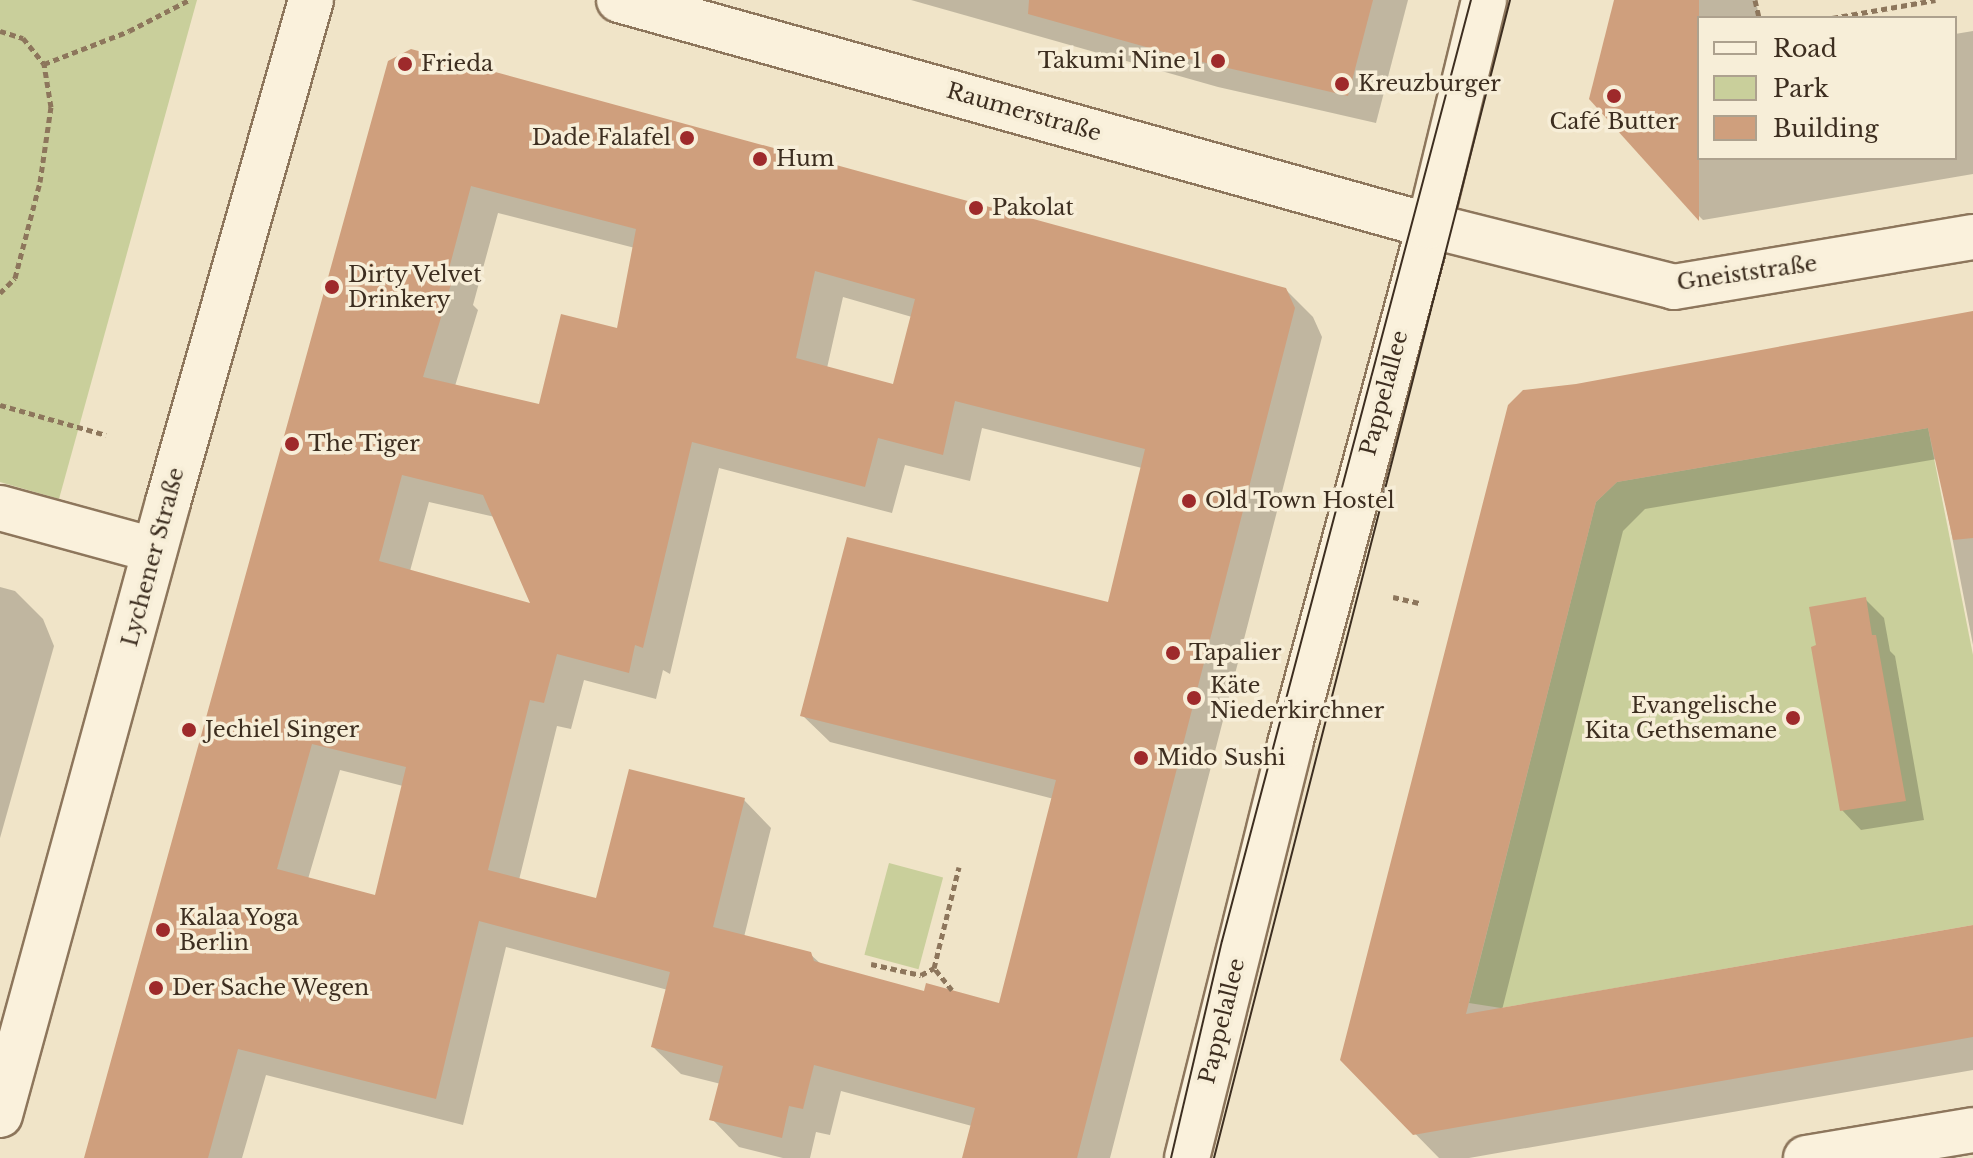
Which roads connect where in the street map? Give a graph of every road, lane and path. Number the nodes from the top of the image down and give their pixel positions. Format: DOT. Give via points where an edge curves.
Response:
graph roads {
  1 [pos="189,0"];
  2 [pos="311,0"];
  3 [pos="619,0"];
  4 [pos="1484,0"];
  5 [pos="1935,0"];
  6 [pos="1887,14"];
  7 [pos="1860,16"];
  8 [pos="0,31"];
  9 [pos="44,64"];
  10 [pos="1429,226"];
  11 [pos="1973,237"];
  12 [pos="0,293"];
  13 [pos="0,405"];
  14 [pos="106,435"];
  15 [pos="0,508"];
  16 [pos="154,550"];
  17 [pos="1393,597"];
  18 [pos="1420,603"];
  19 [pos="959,867"];
  20 [pos="871,964"];
  21 [pos="934,968"];
  22 [pos="952,990"];
  23 [pos="0,1115"];
  24 [pos="1973,1130"];
  25 [pos="1187,1158"];
  26 [pos="1806,1158"];
  1 -- 9 [label="path" via="129,31"];
  2 -- 16 [label="street, Lychener Straße"];
  3 -- 10 [label="street, Raumerstraße"];
  4 -- 10 [label="street, Pappelallee"];
  5 -- 6 [label="path"];
  6 -- 7 [label="path"];
  8 -- 9 [label="path" via="23,38"];
  9 -- 12 [label="path" via="51,107 40,182 15,278"];
  10 -- 11 [label="street, Gneiststraße" via="1674,287"];
  10 -- 25 [label="street, Pappelallee" via="1290,744"];
  13 -- 14 [label="path"];
  15 -- 16 [label="street"];
  16 -- 23 [label="street, Lychener Straße"];
  17 -- 18 [label="path"];
  19 -- 21 [label="path"];
  20 -- 21 [label="path" via="921,975"];
  21 -- 22 [label="path"];
  24 -- 26 [label="street"];
}
